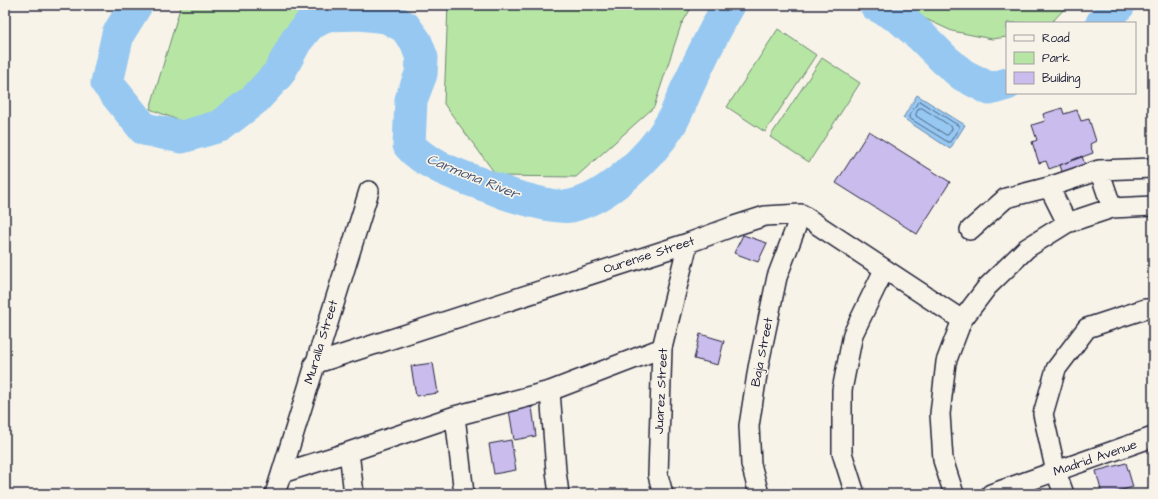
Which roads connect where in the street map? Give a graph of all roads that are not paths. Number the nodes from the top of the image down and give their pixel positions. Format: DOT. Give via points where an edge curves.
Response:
graph roads {
  1 [pos="1153,168"];
  2 [pos="1099,170"];
  3 [pos="1049,187"];
  4 [pos="369,191"];
  5 [pos="1153,206"];
  6 [pos="1112,208"];
  7 [pos="801,214"];
  8 [pos="1067,223"];
  9 [pos="970,230"];
  10 [pos="688,243"];
  11 [pos="884,270"];
  12 [pos="1153,309"];
  13 [pos="962,320"];
  14 [pos="662,348"];
  15 [pos="314,364"];
  16 [pos="550,391"];
  17 [pos="455,416"];
  18 [pos="1152,439"];
  19 [pos="348,452"];
  20 [pos="1056,472"];
  21 [pos="282,473"];
  22 [pos="275,494"];
  23 [pos="354,494"];
  24 [pos="464,494"];
  25 [pos="559,494"];
  26 [pos="663,494"];
  27 [pos="759,494"];
  28 [pos="855,494"];
  29 [pos="954,494"];
  30 [pos="991,494"];
  31 [pos="1064,494"];
  1 -- 2 [label="street"];
  2 -- 3 [label="street"];
  2 -- 6 [label="street"];
  3 -- 8 [label="street"];
  3 -- 9 [label="street" via="1006,198"];
  4 -- 15 [label="street, Muralla Street"];
  5 -- 6 [label="street"];
  6 -- 8 [label="street"];
  7 -- 10 [label="street, Ourense Street" via="765,216"];
  7 -- 11 [label="street"];
  7 -- 27 [label="street, Baja Street" via="777,277 749,426 751,464"];
  8 -- 13 [label="street" via="1027,248 987,287"];
  10 -- 14 [label="street, Juarez Street"];
  10 -- 15 [label="street, Ourense Street"];
  11 -- 13 [label="street"];
  11 -- 28 [label="street" via="852,334 842,390 842,453"];
  12 -- 20 [label="street" via="1145,309 1087,328 1056,369 1043,414"];
  13 -- 29 [label="street" via="946,362 940,414 943,460"];
  14 -- 16 [label="street"];
  14 -- 26 [label="street, Juarez Street" via="658,475"];
  15 -- 21 [label="street, Muralla Street"];
  16 -- 17 [label="street"];
  16 -- 25 [label="street"];
  17 -- 19 [label="street"];
  17 -- 24 [label="street"];
  18 -- 20 [label="street, Madrid Avenue"];
  19 -- 21 [label="street"];
  19 -- 23 [label="street"];
  20 -- 30 [label="street, Madrid Avenue"];
  20 -- 31 [label="street"];
  21 -- 22 [label="street, Muralla Street"];
}
